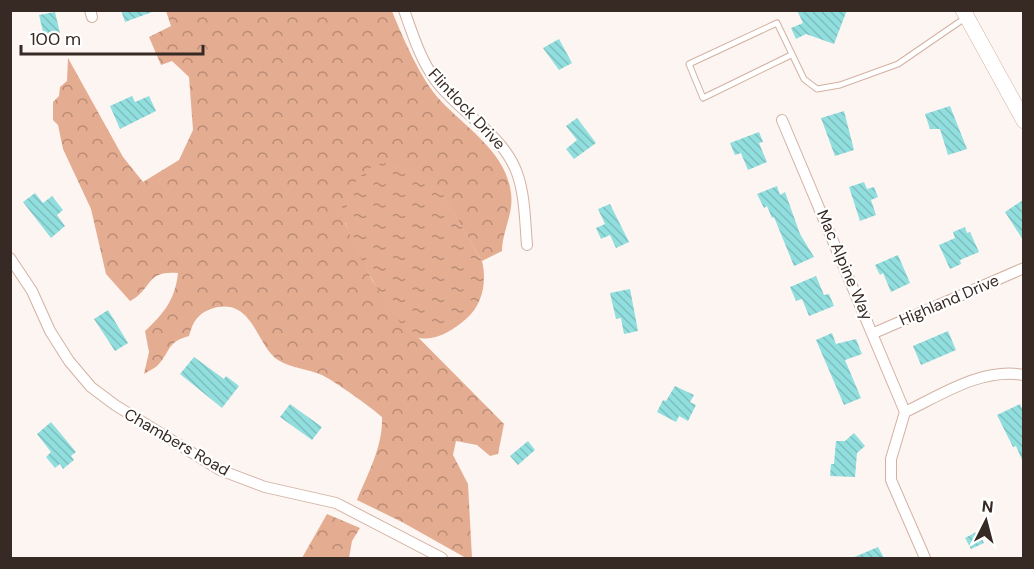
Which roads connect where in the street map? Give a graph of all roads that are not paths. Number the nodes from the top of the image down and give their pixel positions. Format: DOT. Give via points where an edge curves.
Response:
graph roads {
  1 [pos="404,10"];
  2 [pos="965,14"];
  3 [pos="791,55"];
  4 [pos="782,120"];
  5 [pos="1023,120"];
  6 [pos="528,245"];
  7 [pos="10,258"];
  8 [pos="1023,268"];
  9 [pos="874,333"];
  10 [pos="1023,375"];
  11 [pos="905,412"];
  12 [pos="442,558"];
  13 [pos="925,558"];
  1 -- 6 [label="street, Flintlock Drive" via="422,59 437,82 508,155 518,174"];
  2 -- 3 [label="lane" via="898,63 840,85 817,89 804,79"];
  2 -- 5 [label="main road"];
  3 -- 3 [label="lane" via="777,23 689,64 703,98"];
  4 -- 9 [label="street, Mac Alpine Way"];
  7 -- 12 [label="street, Chambers Road" via="69,361 91,387 115,405 220,470 265,487 336,503"];
  8 -- 9 [label="street, Highland Drive"];
  9 -- 11 [label="street, Mac Alpine Way"];
  10 -- 11 [label="street" via="1005,373 980,378"];
  11 -- 13 [label="street" via="891,459 891,480"];
}
